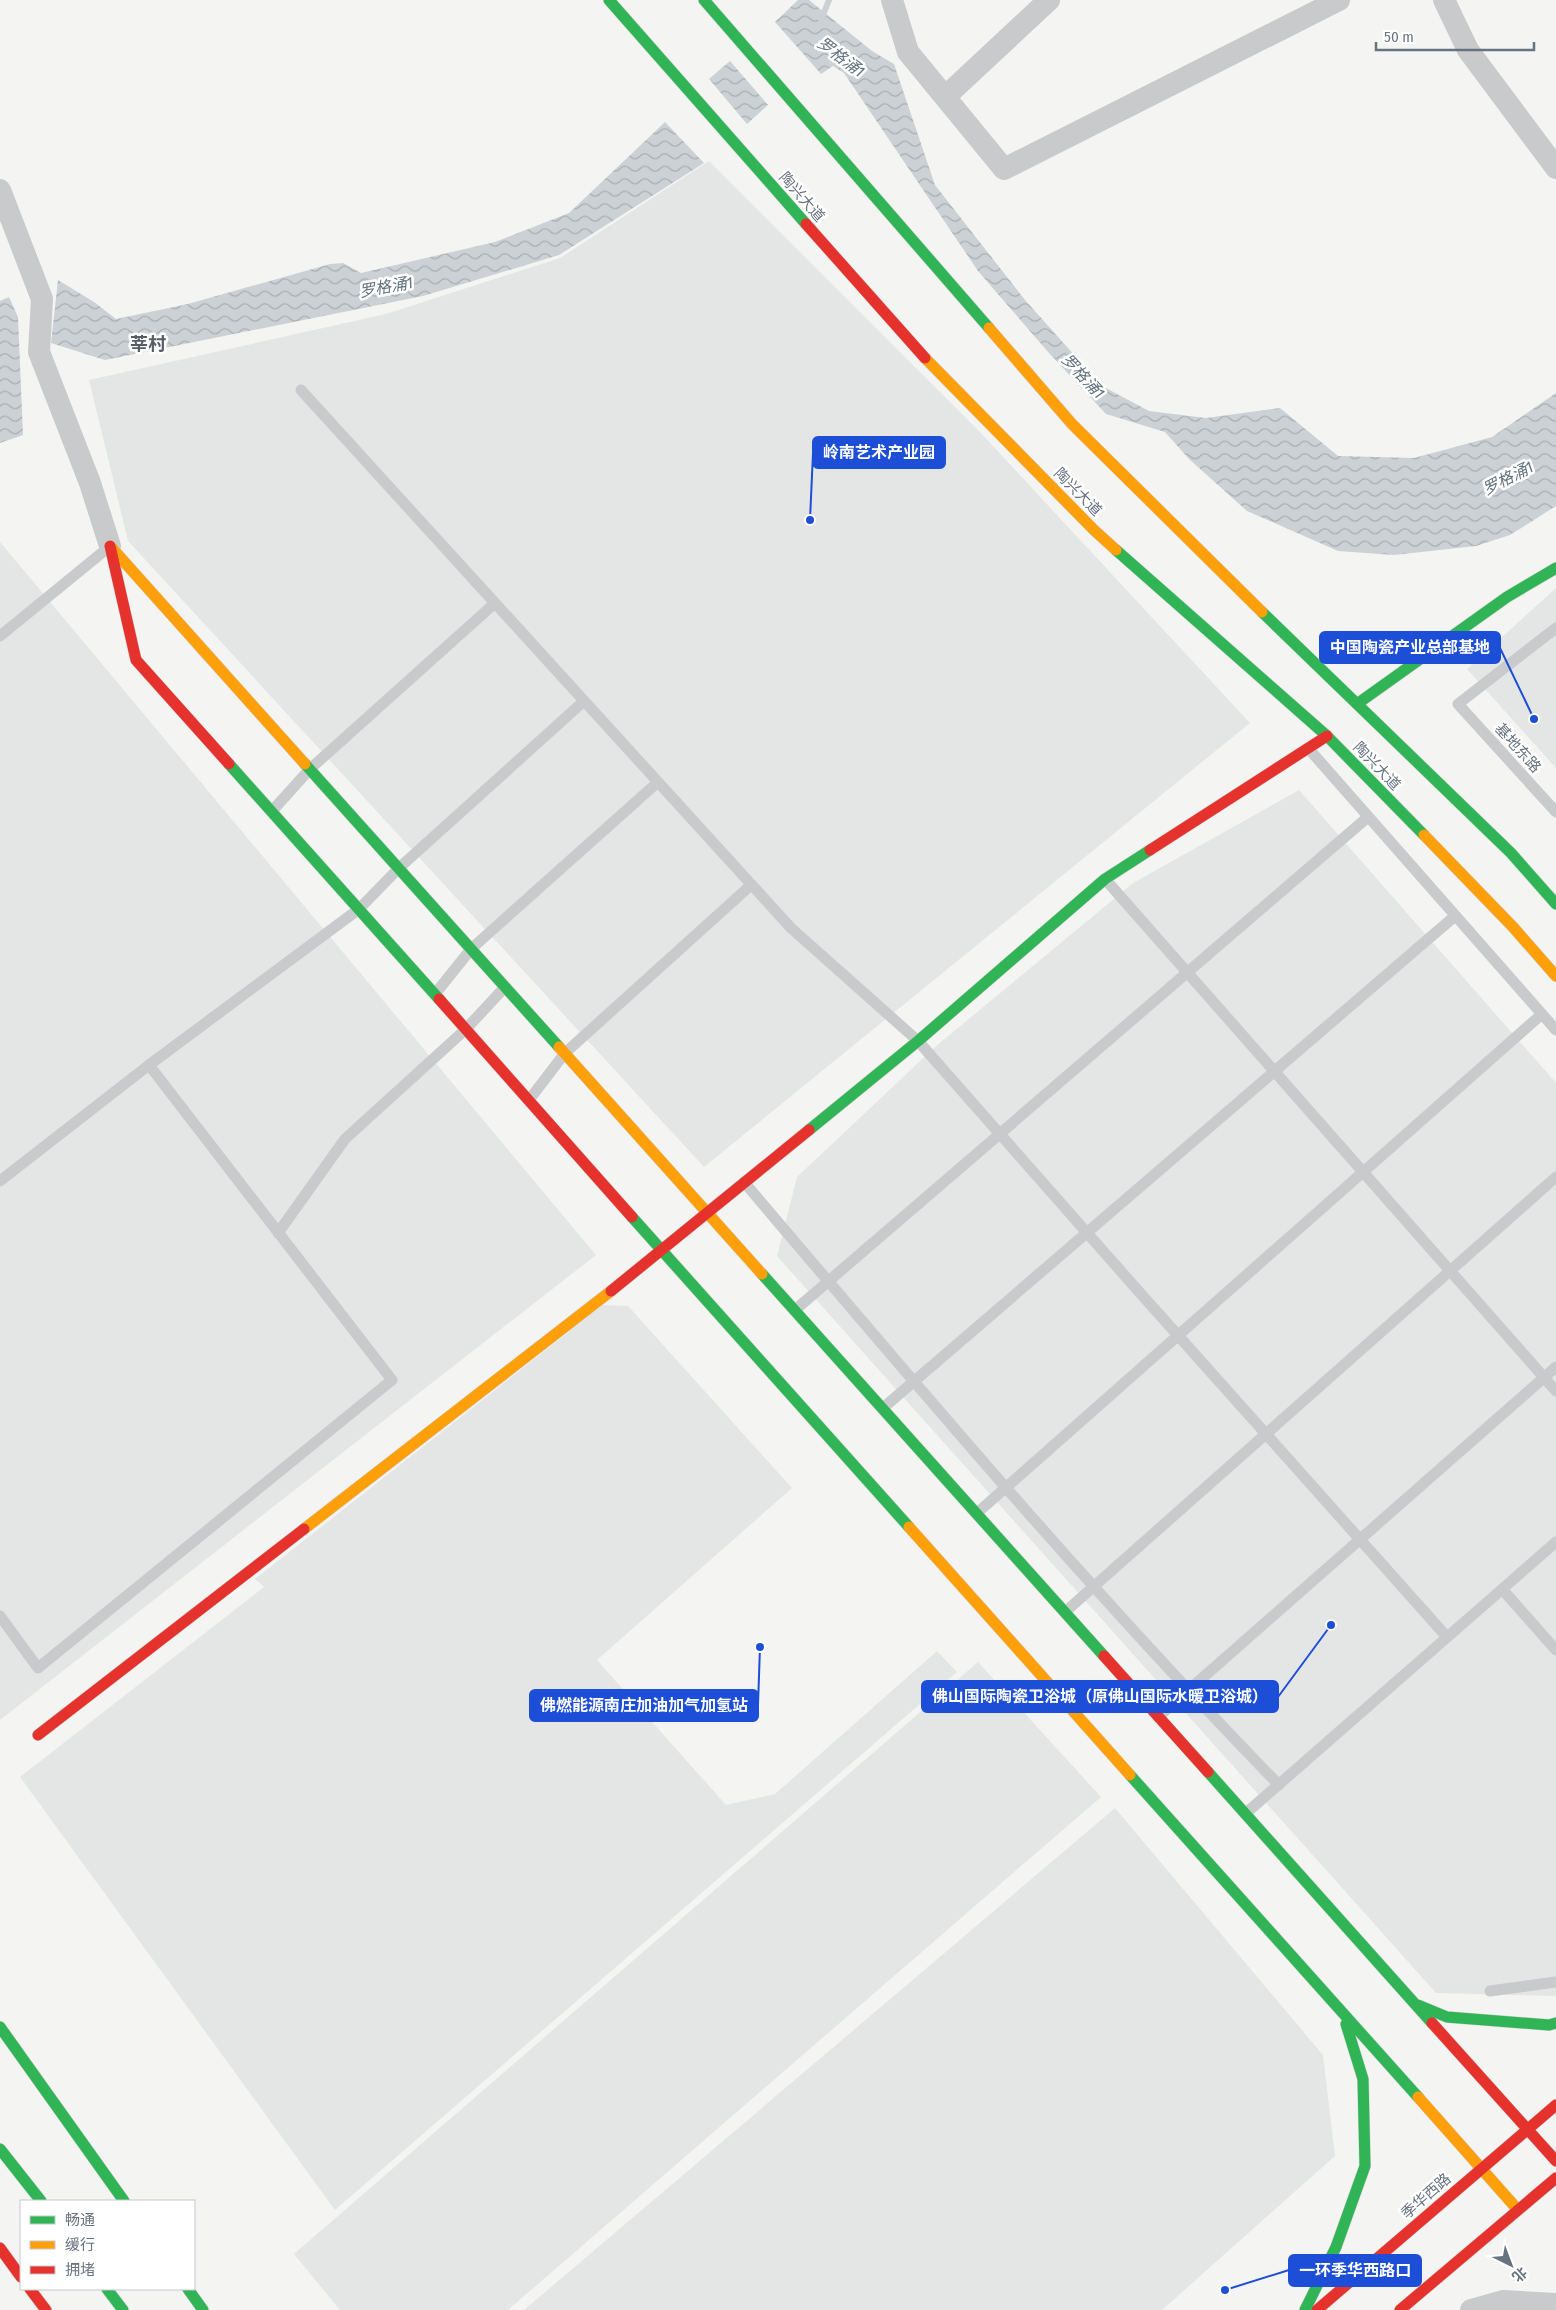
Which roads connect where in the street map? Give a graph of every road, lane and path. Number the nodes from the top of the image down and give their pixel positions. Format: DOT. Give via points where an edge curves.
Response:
graph roads {
  1 [pos="609,0"];
  2 [pos="704,0"];
  3 [pos="892,0"];
  4 [pos="1049,0"];
  5 [pos="1339,0"];
  6 [pos="1444,0"];
  7 [pos="945,97"];
  8 [pos="1556,168"];
  9 [pos="0,190"];
  10 [pos="301,390"];
  11 [pos="110,546"];
  12 [pos="1556,568"];
  13 [pos="495,603"];
  14 [pos="1556,628"];
  15 [pos="0,636"];
  16 [pos="584,701"];
  17 [pos="1357,704"];
  18 [pos="1326,736"];
  19 [pos="1307,748"];
  20 [pos="310,769"];
  21 [pos="658,782"];
  22 [pos="272,811"];
  23 [pos="1556,812"];
  24 [pos="1368,817"];
  25 [pos="399,868"];
  26 [pos="1105,879"];
  27 [pos="752,885"];
  28 [pos="1556,904"];
  29 [pos="359,908"];
  30 [pos="1455,916"];
  31 [pos="472,949"];
  32 [pos="1187,973"];
  33 [pos="1556,976"];
  34 [pos="505,987"];
  35 [pos="434,994"];
  36 [pos="1542,1014"];
  37 [pos="466,1029"];
  38 [pos="1556,1030"];
  39 [pos="918,1041"];
  40 [pos="565,1053"];
  41 [pos="150,1065"];
  42 [pos="1275,1071"];
  43 [pos="529,1100"];
  44 [pos="1000,1134"];
  45 [pos="1363,1172"];
  46 [pos="1556,1177"];
  47 [pos="0,1181"];
  48 [pos="744,1182"];
  49 [pos="707,1212"];
  50 [pos="278,1233"];
  51 [pos="1087,1233"];
  52 [pos="663,1250"];
  53 [pos="1450,1271"];
  54 [pos="828,1282"];
  55 [pos="795,1310"];
  56 [pos="1178,1336"];
  57 [pos="1556,1367"];
  58 [pos="1544,1378"];
  59 [pos="914,1382"];
  60 [pos="1556,1392"];
  61 [pos="883,1408"];
  62 [pos="1266,1434"];
  63 [pos="1006,1487"];
  64 [pos="976,1513"];
  65 [pos="1360,1539"];
  66 [pos="1556,1542"];
  67 [pos="1093,1586"];
  68 [pos="1502,1589"];
  69 [pos="1064,1612"];
  70 [pos="0,1616"];
  71 [pos="1448,1637"];
  72 [pos="1556,1650"];
  73 [pos="1188,1691"];
  74 [pos="1158,1717"];
  75 [pos="38,1735"];
  76 [pos="1279,1785"];
  77 [pos="1245,1814"];
  78 [pos="1556,1982"];
  79 [pos="1490,1991"];
  80 [pos="1412,2002"];
  81 [pos="1342,2013"];
  82 [pos="1556,2023"];
  83 [pos="0,2027"];
  84 [pos="1556,2105"];
  85 [pos="1527,2130"];
  86 [pos="0,2149"];
  87 [pos="1556,2161"];
  88 [pos="1480,2169"];
  89 [pos="1556,2178"];
  90 [pos="40,2200"];
  91 [pos="123,2200"];
  92 [pos="1518,2210"];
  93 [pos="0,2248"];
  94 [pos="20,2276"];
  95 [pos="31,2290"];
  96 [pos="108,2290"];
  97 [pos="189,2290"];
  98 [pos="1556,2304"];
  99 [pos="46,2310"];
  100 [pos="123,2310"];
  101 [pos="204,2310"];
  102 [pos="1305,2310"];
  103 [pos="1317,2310"];
  104 [pos="1400,2310"];
  105 [pos="1471,2310"];
  1 -- 18 [label="main road, 陶兴大道" via="931,365 1094,530"];
  2 -- 17 [label="main road, 陶兴大道" via="1072,424"];
  3 -- 7 [label="street" via="908,52"];
  4 -- 7 [label="street"];
  5 -- 7 [label="street" via="1004,169"];
  6 -- 8 [label="street" via="1468,50"];
  9 -- 11 [label="street" via="42,299 39,352 90,483"];
  10 -- 13 [label="lane"];
  11 -- 15 [label="lane"];
  11 -- 20 [label="main road"];
  11 -- 22 [label="main road" via="136,660"];
  12 -- 17 [label="main road" via="1507,597"];
  13 -- 16 [label="lane"];
  13 -- 20 [label="lane"];
  14 -- 23 [label="lane, 基地东路" via="1458,704"];
  16 -- 21 [label="lane"];
  16 -- 25 [label="lane"];
  17 -- 28 [label="main road, 陶兴大道" via="1510,852"];
  18 -- 19 [label="main road"];
  18 -- 33 [label="main road, 陶兴大道" via="1513,927"];
  19 -- 24 [label="lane"];
  19 -- 26 [label="main road"];
  20 -- 22 [label="lane"];
  20 -- 25 [label="main road"];
  21 -- 27 [label="lane"];
  21 -- 31 [label="lane"];
  22 -- 29 [label="main road"];
  24 -- 30 [label="lane"];
  24 -- 32 [label="lane"];
  25 -- 29 [label="lane"];
  25 -- 31 [label="main road"];
  26 -- 32 [label="lane"];
  26 -- 39 [label="main road"];
  27 -- 39 [label="lane" via="791,928"];
  27 -- 40 [label="lane"];
  29 -- 35 [label="main road"];
  29 -- 41 [label="lane"];
  30 -- 36 [label="lane"];
  30 -- 42 [label="lane"];
  31 -- 34 [label="main road"];
  31 -- 35 [label="lane"];
  32 -- 42 [label="lane"];
  32 -- 44 [label="lane"];
  34 -- 37 [label="lane"];
  34 -- 40 [label="main road"];
  35 -- 37 [label="main road"];
  36 -- 38 [label="lane"];
  36 -- 45 [label="lane"];
  37 -- 43 [label="main road"];
  37 -- 50 [label="lane" via="345,1139"];
  39 -- 44 [label="lane"];
  39 -- 48 [label="main road"];
  40 -- 43 [label="lane"];
  40 -- 49 [label="main road"];
  41 -- 47 [label="lane"];
  41 -- 50 [label="lane"];
  42 -- 45 [label="lane"];
  42 -- 51 [label="lane"];
  43 -- 52 [label="main road"];
  44 -- 51 [label="lane"];
  44 -- 54 [label="lane"];
  45 -- 53 [label="lane"];
  45 -- 56 [label="lane"];
  46 -- 53 [label="lane"];
  48 -- 49 [label="main road"];
  48 -- 54 [label="lane"];
  49 -- 52 [label="main road"];
  49 -- 55 [label="main road"];
  50 -- 70 [label="lane" via="392,1380 38,1668"];
  51 -- 56 [label="lane"];
  51 -- 59 [label="lane"];
  52 -- 75 [label="main road"];
  52 -- 81 [label="main road"];
  53 -- 58 [label="lane"];
  53 -- 62 [label="lane"];
  54 -- 55 [label="lane"];
  54 -- 59 [label="lane"];
  55 -- 61 [label="main road"];
  56 -- 62 [label="lane"];
  56 -- 63 [label="lane"];
  57 -- 58 [label="lane"];
  58 -- 60 [label="lane"];
  58 -- 65 [label="lane"];
  59 -- 61 [label="lane"];
  59 -- 63 [label="lane"];
  61 -- 64 [label="main road"];
  62 -- 65 [label="lane"];
  62 -- 67 [label="lane"];
  63 -- 64 [label="lane"];
  63 -- 67 [label="lane"];
  64 -- 69 [label="main road"];
  65 -- 71 [label="lane"];
  65 -- 73 [label="lane"];
  66 -- 68 [label="lane"];
  67 -- 69 [label="lane"];
  67 -- 73 [label="lane"];
  68 -- 71 [label="lane"];
  68 -- 72 [label="lane"];
  69 -- 74 [label="main road"];
  71 -- 76 [label="lane"];
  73 -- 74 [label="lane"];
  73 -- 76 [label="lane"];
  74 -- 77 [label="main road"];
  76 -- 77 [label="lane"];
  77 -- 80 [label="main road"];
  78 -- 79 [label="lane"];
  80 -- 82 [label="main road" via="1447,2017"];
  80 -- 85 [label="main road"];
  81 -- 88 [label="main road"];
  81 -- 102 [label="main road" via="1363,2079 1365,2166 1336,2247"];
  83 -- 91 [label="main road"];
  84 -- 85 [label="main road, 季华西路"];
  85 -- 87 [label="main road"];
  85 -- 88 [label="main road, 季华西路"];
  86 -- 90 [label="main road"];
  88 -- 92 [label="main road"];
  88 -- 103 [label="main road, 季华西路"];
  89 -- 92 [label="main road"];
  92 -- 104 [label="main road"];
  93 -- 94 [label="main road"];
  95 -- 99 [label="main road"];
  96 -- 100 [label="main road"];
  97 -- 101 [label="main road"];
  98 -- 105 [label="street" via="1503,2301"];
}
